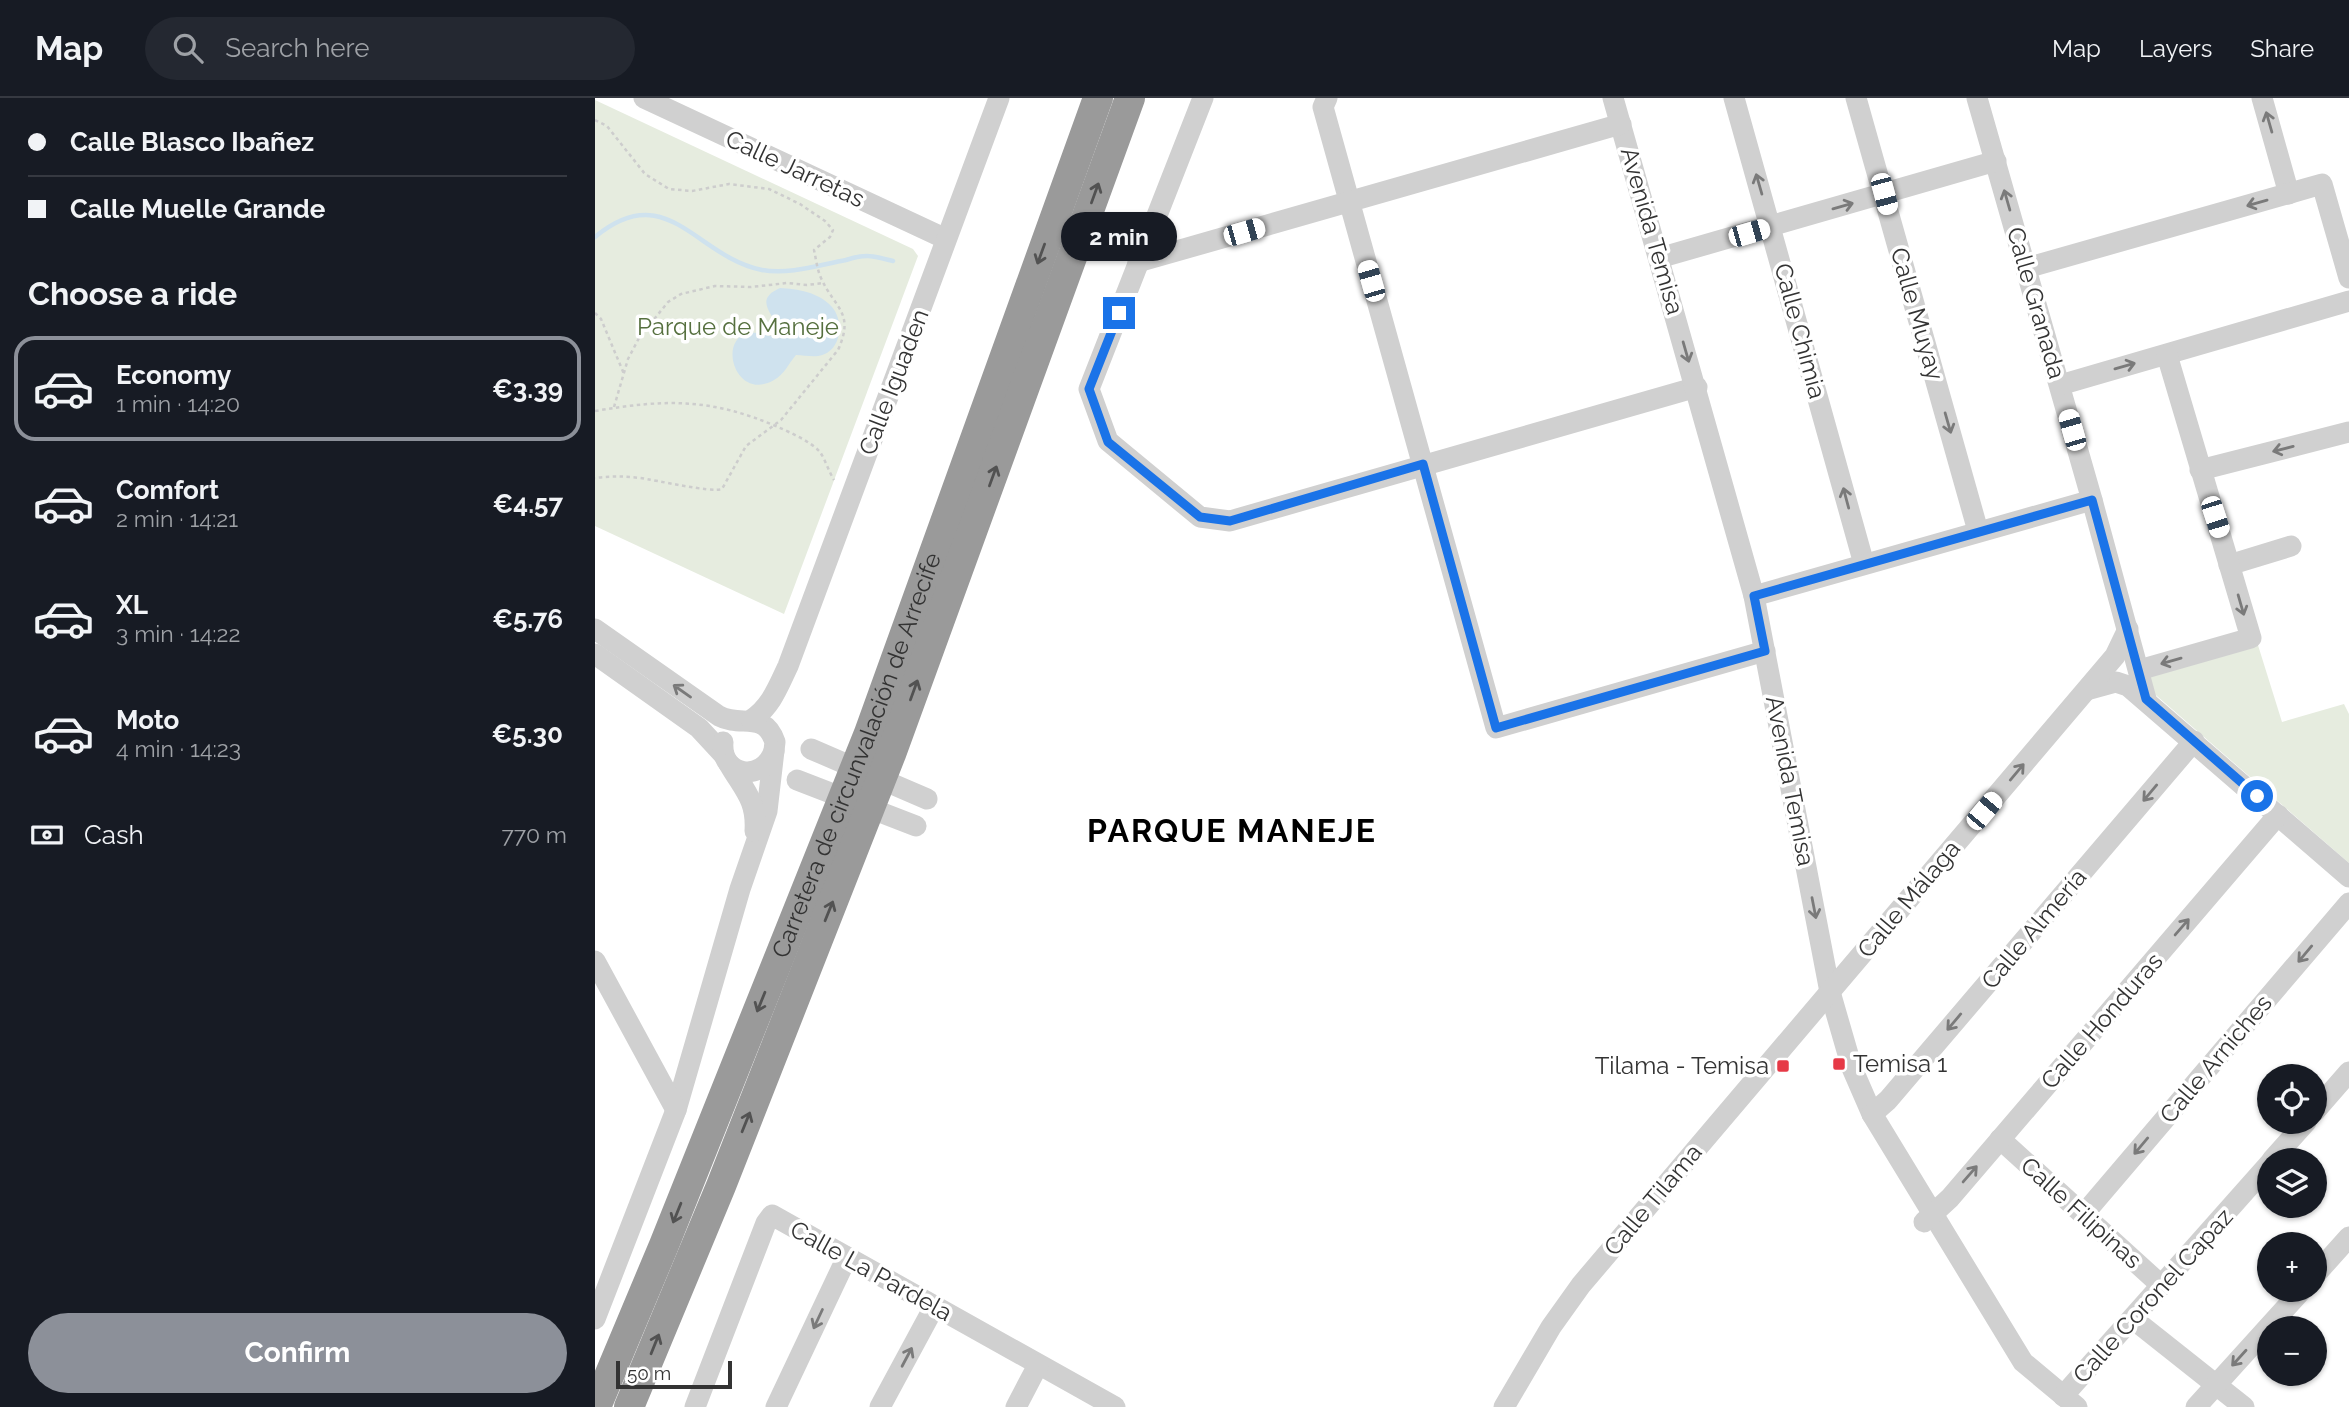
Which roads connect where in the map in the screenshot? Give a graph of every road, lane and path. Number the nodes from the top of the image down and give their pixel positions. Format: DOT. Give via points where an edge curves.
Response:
graph roads {
  1 [pos="644,98"];
  2 [pos="999,98"];
  3 [pos="1098,98"];
  4 [pos="1130,98"];
  5 [pos="1203,98"];
  6 [pos="1327,98"];
  7 [pos="1613,98"];
  8 [pos="1734,98"];
  9 [pos="1856,98"];
  10 [pos="1977,98"];
  11 [pos="2262,98"];
  12 [pos="595,120"];
  13 [pos="1621,124"];
  14 [pos="1996,161"];
  15 [pos="1884,194"];
  16 [pos="2289,194"];
  17 [pos="1349,202"];
  18 [pos="1772,226"];
  19 [pos="946,239"];
  20 [pos="1659,258"];
  21 [pos="1138,262"];
  22 [pos="2026,268"];
  23 [pos="2349,278"];
  24 [pos="824,283"];
  25 [pos="2349,301"];
  26 [pos="595,313"];
  27 [pos="2167,355"];
  28 [pos="624,374"];
  29 [pos="2060,385"];
  30 [pos="1697,387"];
  31 [pos="614,407"];
  32 [pos="595,411"];
  33 [pos="775,426"];
  34 [pos="2349,432"];
  35 [pos="1423,464"];
  36 [pos="2200,470"];
  37 [pos="595,478"];
  38 [pos="834,480"];
  39 [pos="2092,500"];
  40 [pos="1978,531"];
  41 [pos="2291,546"];
  42 [pos="1864,564"];
  43 [pos="2229,565"];
  44 [pos="1754,596"];
  45 [pos="595,629"];
  46 [pos="2128,629"];
  47 [pos="1765,651"];
  48 [pos="595,654"];
  49 [pos="788,666"];
  50 [pos="2139,670"];
  51 [pos="2087,690"];
  52 [pos="2146,699"];
  53 [pos="746,721"];
  54 [pos="2194,741"];
  55 [pos="774,746"];
  56 [pos="811,749"];
  57 [pos="726,759"];
  58 [pos="797,780"];
  59 [pos="927,799"];
  60 [pos="2278,815"];
  61 [pos="916,826"];
  62 [pos="754,844"];
  63 [pos="2349,877"];
  64 [pos="2349,902"];
  65 [pos="595,961"];
  66 [pos="1824,999"];
  67 [pos="2349,1072"];
  68 [pos="2327,1097"];
  69 [pos="676,1110"];
  70 [pos="1872,1114"];
  71 [pos="2296,1134"];
  72 [pos="2000,1139"];
  73 [pos="2283,1148"];
  74 [pos="2257,1178"];
  75 [pos="2083,1215"];
  76 [pos="1927,1219"];
  77 [pos="2349,1237"];
  78 [pos="847,1257"];
  79 [pos="2327,1262"];
  80 [pos="2162,1286"];
  81 [pos="2291,1302"];
  82 [pos="934,1307"];
  83 [pos="595,1319"];
  84 [pos="2133,1319"];
  85 [pos="1038,1365"];
  86 [pos="2215,1385"];
  87 [pos="2065,1403"];
  88 [pos="1107,1405"];
  89 [pos="596,1407"];
  90 [pos="629,1407"];
  91 [pos="695,1407"];
  92 [pos="776,1407"];
  93 [pos="880,1407"];
  94 [pos="1016,1407"];
  95 [pos="1504,1407"];
  96 [pos="2196,1407"];
  97 [pos="2244,1407"];
  1 -- 19 [label="street, Calle Jarretas"];
  2 -- 19 [label="street, Calle Iguaden"];
  3 -- 89 [label="highway, Carretera de circunvalación de Arrecife, one-way" via="869,733"];
  90 -- 4 [label="highway, Carretera de circunvalación de Arrecife, one-way" via="891,754"];
  5 -- 21 [label="street"];
  6 -- 17 [label="street" via="1322,107"];
  7 -- 13 [label="street, Avenida Temisa"];
  18 -- 8 [label="street, Calle Chimia, one-way"];
  9 -- 15 [label="street, Calle Muyay"];
  10 -- 14 [label="street, Calle Granada"];
  16 -- 11 [label="street, one-way"];
  12 -- 24 [label="path" via="607,126 645,174 669,189 692,191 729,184 769,189 825,221 833,230 831,237 814,250"];
  13 -- 17 [label="street"];
  13 -- 20 [label="street, Avenida Temisa"];
  14 -- 15 [label="street"];
  22 -- 14 [label="street, Calle Granada, one-way"];
  18 -- 15 [label="street, one-way"];
  15 -- 40 [label="street, Calle Muyay, one-way"];
  16 -- 22 [label="street, one-way"];
  16 -- 23 [label="street" via="2322,184"];
  17 -- 21 [label="street"];
  17 -- 35 [label="street"];
  18 -- 20 [label="street"];
  42 -- 18 [label="street, Calle Chimia, one-way"];
  19 -- 49 [label="street, Calle Iguaden"];
  20 -- 30 [label="street, Avenida Temisa, one-way"];
  21 -- 35 [label="street" via="1089,389 1108,442 1200,517 1230,521"];
  22 -- 29 [label="street, Calle Granada"];
  24 -- 28 [label="path" via="715,286 681,294 639,338"];
  24 -- 33 [label="path" via="845,317 844,337 817,379"];
  25 -- 27 [label="street"];
  26 -- 28 [label="path"];
  29 -- 27 [label="street, one-way"];
  27 -- 36 [label="street"];
  28 -- 31 [label="path"];
  29 -- 39 [label="street, Calle Granada"];
  30 -- 35 [label="street"];
  30 -- 44 [label="street, Avenida Temisa"];
  31 -- 32 [label="path"];
  31 -- 33 [label="path" via="702,403"];
  33 -- 37 [label="path" via="747,446 722,489 714,492 639,478"];
  33 -- 38 [label="path" via="821,453"];
  34 -- 36 [label="street, one-way"];
  35 -- 47 [label="street" via="1496,728"];
  36 -- 43 [label="street"];
  39 -- 40 [label="street"];
  39 -- 46 [label="street, Calle Granada"];
  40 -- 42 [label="street"];
  41 -- 43 [label="street"];
  42 -- 44 [label="street"];
  43 -- 50 [label="street, one-way" via="2251,638"];
  44 -- 47 [label="street, Avenida Temisa"];
  53 -- 45 [label="street, one-way" via="726,720 711,712"];
  46 -- 50 [label="street, Calle Granada"];
  46 -- 51 [label="street, Calle Málaga" via="2115,656"];
  47 -- 66 [label="street, Avenida Temisa, one-way"];
  48 -- 57 [label="street" via="699,728"];
  49 -- 53 [label="street, Calle Iguaden" via="773,699 759,715"];
  49 -- 55 [label="street, Calle Iguaden"];
  50 -- 52 [label="street, Calle Granada"];
  51 -- 52 [label="street" via="2116,682"];
  66 -- 51 [label="street, Calle Málaga, one-way"];
  52 -- 54 [label="street"];
  53 -- 55 [label="street" via="767,727"];
  53 -- 57 [label="street" via="728,730"];
  54 -- 60 [label="street"];
  54 -- 70 [label="street, Calle Almería, one-way"];
  55 -- 57 [label="street" via="767,765 752,772 736,769"];
  55 -- 62 [label="street, Calle Iguaden" via="767,811"];
  56 -- 59 [label="street"];
  57 -- 62 [label="street" via="753,802"];
  58 -- 61 [label="street"];
  60 -- 63 [label="street"];
  72 -- 60 [label="street, Calle Honduras, one-way"];
  62 -- 69 [label="street"];
  64 -- 75 [label="street, Calle Arniches, one-way"];
  65 -- 69 [label="street"];
  66 -- 70 [label="street, Avenida Temisa"];
  66 -- 76 [label="street, Avenida Temisa" via="1852,1104"];
  66 -- 95 [label="street, Calle Tilama" via="1581,1285"];
  67 -- 68 [label="street"];
  69 -- 83 [label="street"];
  70 -- 76 [label="street, Avenida Temisa"];
  71 -- 73 [label="street, Calle Coronel Capaz"];
  72 -- 75 [label="street, Calle Filipinas"];
  76 -- 72 [label="street, Calle Honduras, one-way"];
  74 -- 80 [label="street, Calle Coronel Capaz"];
  75 -- 80 [label="street, Calle Filipinas"];
  76 -- 87 [label="street, Avenida Temisa" via="2024,1362"];
  77 -- 79 [label="street"];
  78 -- 82 [label="street, Calle La Pardela"];
  78 -- 91 [label="street, Calle La Pardela" via="772,1215"];
  78 -- 92 [label="street, one-way"];
  80 -- 84 [label="street, Calle Coronel Capaz"];
  81 -- 86 [label="street, one-way"];
  82 -- 85 [label="street, Calle La Pardela"];
  93 -- 82 [label="street, one-way"];
  84 -- 86 [label="street"];
  84 -- 87 [label="street, Calle Coronel Capaz"];
  85 -- 88 [label="street, Calle La Pardela"];
  85 -- 94 [label="street"];
  86 -- 96 [label="street"];
  86 -- 97 [label="street"];
}
